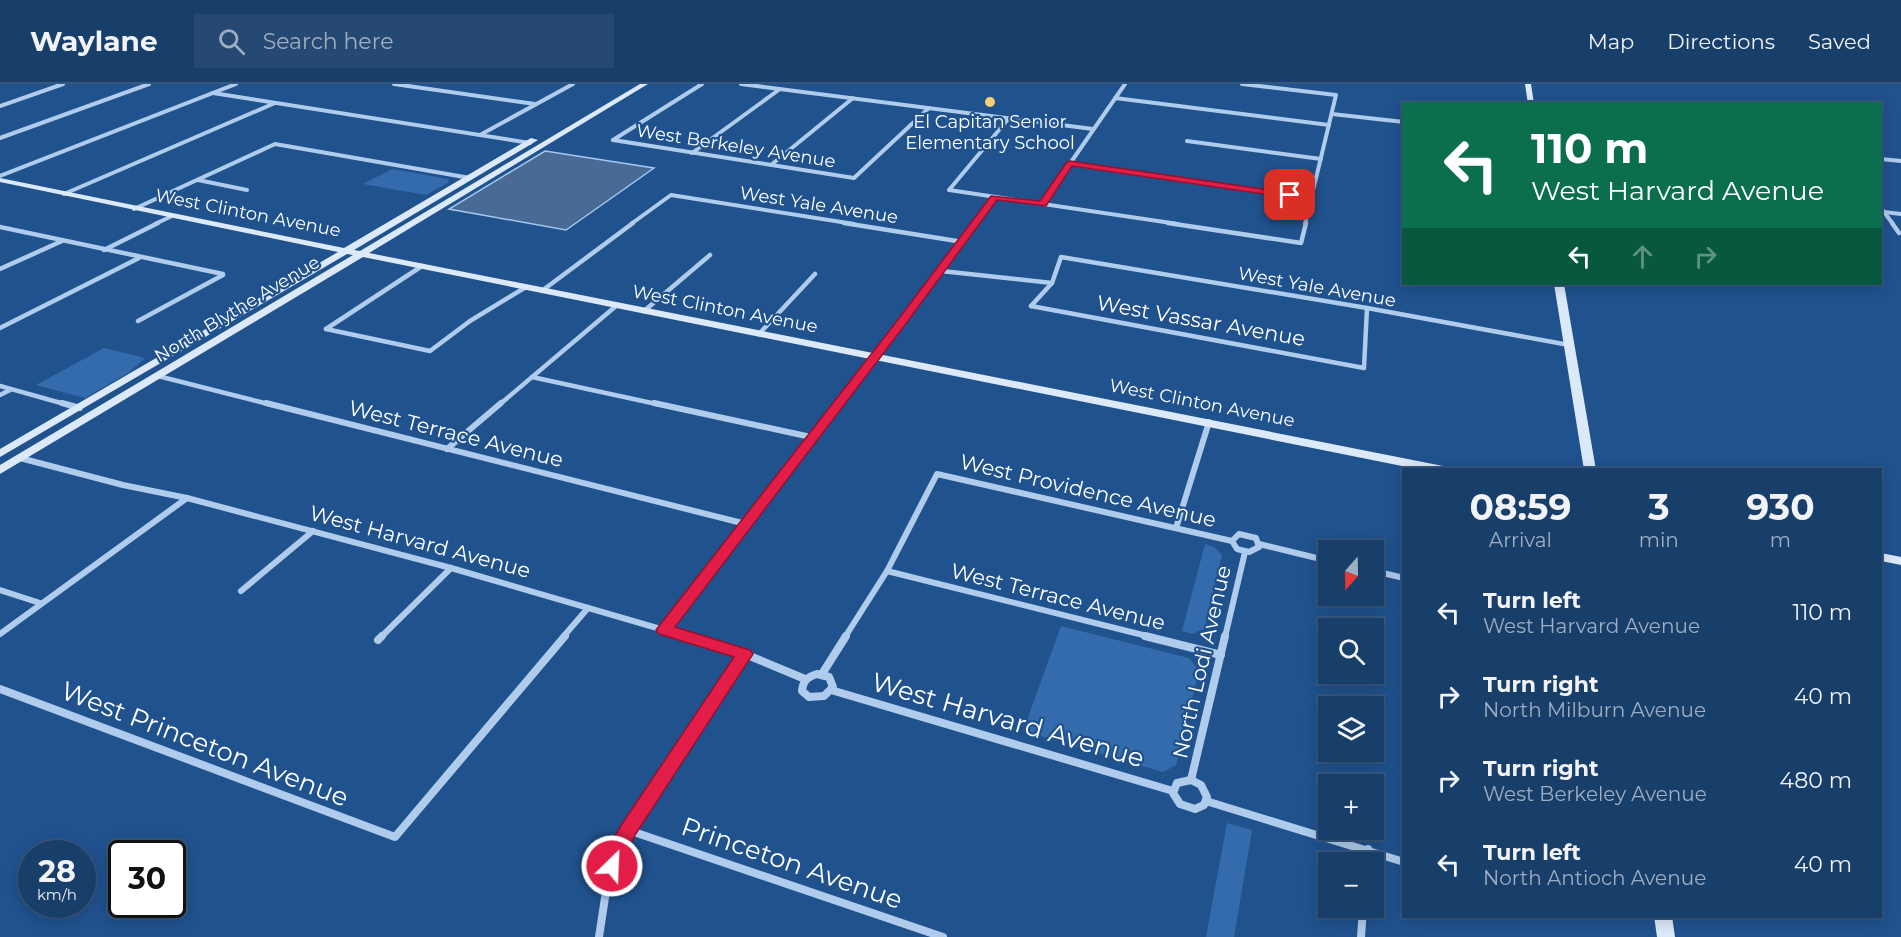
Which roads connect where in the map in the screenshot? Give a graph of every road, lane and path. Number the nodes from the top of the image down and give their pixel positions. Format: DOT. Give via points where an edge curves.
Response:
graph roads {
  1 [pos="63,84"];
  2 [pos="149,84"];
  3 [pos="236,84"];
  4 [pos="394,84"];
  5 [pos="573,84"];
  6 [pos="631,84"];
  7 [pos="645,84"];
  8 [pos="702,84"];
  9 [pos="741,84"];
  10 [pos="1125,84"];
  11 [pos="1242,84"];
  12 [pos="1528,84"];
  13 [pos="780,89"];
  14 [pos="213,93"];
  15 [pos="853,98"];
  16 [pos="1115,98"];
  17 [pos="1531,102"];
  18 [pos="276,103"];
  19 [pos="535,104"];
  20 [pos="0,106"];
  21 [pos="929,108"];
  22 [pos="1332,114"];
  23 [pos="1010,118"];
  24 [pos="1402,122"];
  25 [pos="1329,125"];
  26 [pos="1093,129"];
  27 [pos="479,135"];
  28 [pos="0,138"];
  29 [pos="1187,141"];
  30 [pos="530,143"];
  31 [pos="692,153"];
  32 [pos="1321,159"];
  33 [pos="1882,159"];
  34 [pos="1901,161"];
  35 [pos="1070,164"];
  36 [pos="771,165"];
  37 [pos="0,176"];
  38 [pos="470,178"];
  39 [pos="0,180"];
  40 [pos="197,180"];
  41 [pos="247,190"];
  42 [pos="64,194"];
  43 [pos="995,197"];
  44 [pos="1312,199"];
  45 [pos="1042,204"];
  46 [pos="134,208"];
  47 [pos="1882,210"];
  48 [pos="1901,214"];
  49 [pos="172,216"];
  50 [pos="0,227"];
  51 [pos="1899,233"];
  52 [pos="63,241"];
  53 [pos="963,242"];
  54 [pos="103,250"];
  55 [pos="345,251"];
  56 [pos="360,254"];
  57 [pos="710,255"];
  58 [pos="140,258"];
  59 [pos="422,266"];
  60 [pos="0,269"];
  61 [pos="941,271"];
  62 [pos="814,274"];
  63 [pos="1052,283"];
  64 [pos="1560,285"];
  65 [pos="526,287"];
  66 [pos="543,290"];
  67 [pos="616,306"];
  68 [pos="1367,308"];
  69 [pos="644,311"];
  70 [pos="138,321"];
  71 [pos="0,328"];
  72 [pos="759,334"];
  73 [pos="1569,345"];
  74 [pos="875,357"];
  75 [pos="158,376"];
  76 [pos="532,377"];
  77 [pos="0,386"];
  78 [pos="11,389"];
  79 [pos="0,395"];
  80 [pos="80,408"];
  81 [pos="1209,422"];
  82 [pos="811,437"];
  83 [pos="447,449"];
  84 [pos="0,454"];
  85 [pos="20,458"];
  86 [pos="1433,468"];
  87 [pos="1590,468"];
  88 [pos="0,470"];
  89 [pos="188,498"];
  90 [pos="746,524"];
  91 [pos="1176,528"];
  92 [pos="313,531"];
  93 [pos="1232,541"];
  94 [pos="1259,544"];
  95 [pos="1245,552"];
  96 [pos="1882,557"];
  97 [pos="1318,558"];
  98 [pos="1901,561"];
  99 [pos="451,568"];
  100 [pos="887,571"];
  101 [pos="1384,573"];
  102 [pos="1402,578"];
  103 [pos="0,590"];
  104 [pos="241,591"];
  105 [pos="40,603"];
  106 [pos="588,608"];
  107 [pos="664,630"];
  108 [pos="0,634"];
  109 [pos="378,640"];
  110 [pos="745,654"];
  111 [pos="1221,655"];
  112 [pos="822,674"];
  113 [pos="805,679"];
  114 [pos="0,689"];
  115 [pos="831,690"];
  116 [pos="1191,780"];
  117 [pos="1173,791"];
  118 [pos="1206,801"];
  119 [pos="628,830"];
  120 [pos="1368,849"];
  121 [pos="1368,852"];
  122 [pos="1402,861"];
  123 [pos="1362,918"];
  124 [pos="1663,918"];
  125 [pos="599,937"];
  126 [pos="943,937"];
  127 [pos="1361,937"];
  128 [pos="1666,937"];
  1 -- 20 [label="street"];
  2 -- 28 [label="street"];
  3 -- 14 [label="street"];
  4 -- 19 [label="street"];
  5 -- 19 [label="street"];
  6 -- 30 [label="street, North Blythe Avenue"];
  7 -- 56 [label="street, North Blythe Avenue"];
  8 -- 31 [label="street, West Berkeley Avenue" via="613,140"];
  9 -- 13 [label="street"];
  10 -- 16 [label="street"];
  11 -- 22 [label="street" via="1336,95"];
  12 -- 17 [label="street"];
  13 -- 15 [label="street"];
  13 -- 31 [label="street"];
  14 -- 18 [label="street"];
  14 -- 37 [label="street"];
  15 -- 21 [label="street"];
  15 -- 36 [label="street"];
  16 -- 25 [label="street"];
  16 -- 26 [label="street"];
  18 -- 27 [label="street"];
  18 -- 42 [label="street"];
  19 -- 27 [label="street"];
  21 -- 23 [label="street"];
  21 -- 36 [label="street, West Berkeley Avenue" via="854,178"];
  22 -- 24 [label="street"];
  22 -- 25 [label="street"];
  23 -- 26 [label="street"];
  23 -- 43 [label="street" via="949,190"];
  25 -- 32 [label="street"];
  26 -- 35 [label="street"];
  27 -- 30 [label="street"];
  29 -- 32 [label="street"];
  30 -- 38 [label="street, North Blythe Avenue"];
  31 -- 36 [label="street, West Berkeley Avenue"];
  32 -- 44 [label="street"];
  33 -- 34 [label="street"];
  35 -- 44 [label="street"];
  35 -- 45 [label="street"];
  38 -- 40 [label="street" via="275,144"];
  38 -- 55 [label="street, North Blythe Avenue"];
  39 -- 42 [label="street, West Clinton Avenue"];
  40 -- 41 [label="street"];
  40 -- 46 [label="street"];
  42 -- 46 [label="street, West Clinton Avenue"];
  43 -- 45 [label="street"];
  43 -- 53 [label="street"];
  44 -- 45 [label="street" via="1301,243"];
  46 -- 49 [label="street, West Clinton Avenue"];
  47 -- 48 [label="street"];
  47 -- 51 [label="street"];
  49 -- 54 [label="street"];
  49 -- 55 [label="street, West Clinton Avenue"];
  50 -- 52 [label="street"];
  52 -- 54 [label="street"];
  52 -- 60 [label="street"];
  53 -- 61 [label="street"];
  53 -- 66 [label="street, West Yale Avenue" via="672,195"];
  54 -- 58 [label="street"];
  55 -- 56 [label="street, West Clinton Avenue"];
  55 -- 80 [label="street, North Blythe Avenue"];
  56 -- 59 [label="street, West Clinton Avenue"];
  56 -- 75 [label="street, North Blythe Avenue"];
  57 -- 69 [label="street"];
  58 -- 70 [label="street" via="223,274"];
  58 -- 71 [label="street"];
  59 -- 65 [label="street, West Clinton Avenue"];
  59 -- 65 [label="street" via="326,329 430,351"];
  61 -- 63 [label="street"];
  61 -- 74 [label="street"];
  62 -- 72 [label="street"];
  63 -- 68 [label="street, West Yale Avenue" via="1061,257"];
  63 -- 68 [label="street, West Vassar Avenue" via="1031,306 1364,368"];
  64 -- 73 [label="street"];
  65 -- 66 [label="street, West Clinton Avenue"];
  66 -- 67 [label="street, West Clinton Avenue"];
  67 -- 69 [label="street, West Clinton Avenue"];
  67 -- 76 [label="street"];
  68 -- 73 [label="street, West Yale Avenue"];
  69 -- 72 [label="street, West Clinton Avenue"];
  72 -- 74 [label="street, West Clinton Avenue"];
  73 -- 87 [label="street"];
  74 -- 81 [label="street, West Clinton Avenue"];
  74 -- 82 [label="street"];
  75 -- 83 [label="street, West Terrace Avenue"];
  75 -- 85 [label="street, North Blythe Avenue"];
  76 -- 82 [label="street"];
  76 -- 83 [label="street"];
  77 -- 78 [label="street"];
  78 -- 79 [label="street"];
  78 -- 80 [label="street"];
  80 -- 84 [label="street, North Blythe Avenue"];
  81 -- 86 [label="street, West Clinton Avenue"];
  81 -- 91 [label="street"];
  82 -- 90 [label="street"];
  83 -- 90 [label="street, West Terrace Avenue"];
  85 -- 88 [label="street, North Blythe Avenue"];
  85 -- 89 [label="street, West Harvard Avenue"];
  89 -- 92 [label="street, West Harvard Avenue"];
  89 -- 105 [label="street"];
  90 -- 107 [label="street"];
  91 -- 93 [label="street, West Providence Avenue"];
  91 -- 100 [label="street, West Providence Avenue" via="937,474"];
  92 -- 99 [label="street, West Harvard Avenue"];
  92 -- 104 [label="street"];
  93 -- 94 [label="street" via="1235,536 1248,534"];
  93 -- 95 [label="street"];
  94 -- 95 [label="street" via="1257,550"];
  94 -- 97 [label="street"];
  95 -- 111 [label="street, North Lodi Avenue"];
  96 -- 98 [label="street"];
  99 -- 106 [label="street, West Harvard Avenue"];
  99 -- 109 [label="street"];
  100 -- 111 [label="street, West Terrace Avenue"];
  100 -- 112 [label="street"];
  101 -- 102 [label="street"];
  103 -- 105 [label="street"];
  105 -- 108 [label="street"];
  106 -- 107 [label="street, West Harvard Avenue"];
  106 -- 114 [label="street, West Princeton Avenue" via="395,837"];
  107 -- 110 [label="street, West Harvard Avenue"];
  110 -- 113 [label="street, West Harvard Avenue"];
  110 -- 119 [label="street"];
  111 -- 116 [label="street, North Lodi Avenue"];
  112 -- 113 [label="street"];
  112 -- 115 [label="street" via="831,680"];
  113 -- 115 [label="street" via="802,691 809,697 824,696"];
  115 -- 117 [label="street, West Harvard Avenue"];
  116 -- 117 [label="street" via="1181,781"];
  116 -- 118 [label="street" via="1204,788"];
  117 -- 118 [label="street" via="1175,800 1184,807 1195,809"];
  118 -- 120 [label="street"];
  119 -- 125 [label="street" via="610,870"];
  119 -- 126 [label="street, Princeton Avenue"];
  120 -- 121 [label="street"];
  120 -- 122 [label="street"];
  123 -- 127 [label="street"];
  124 -- 128 [label="street"];
}
